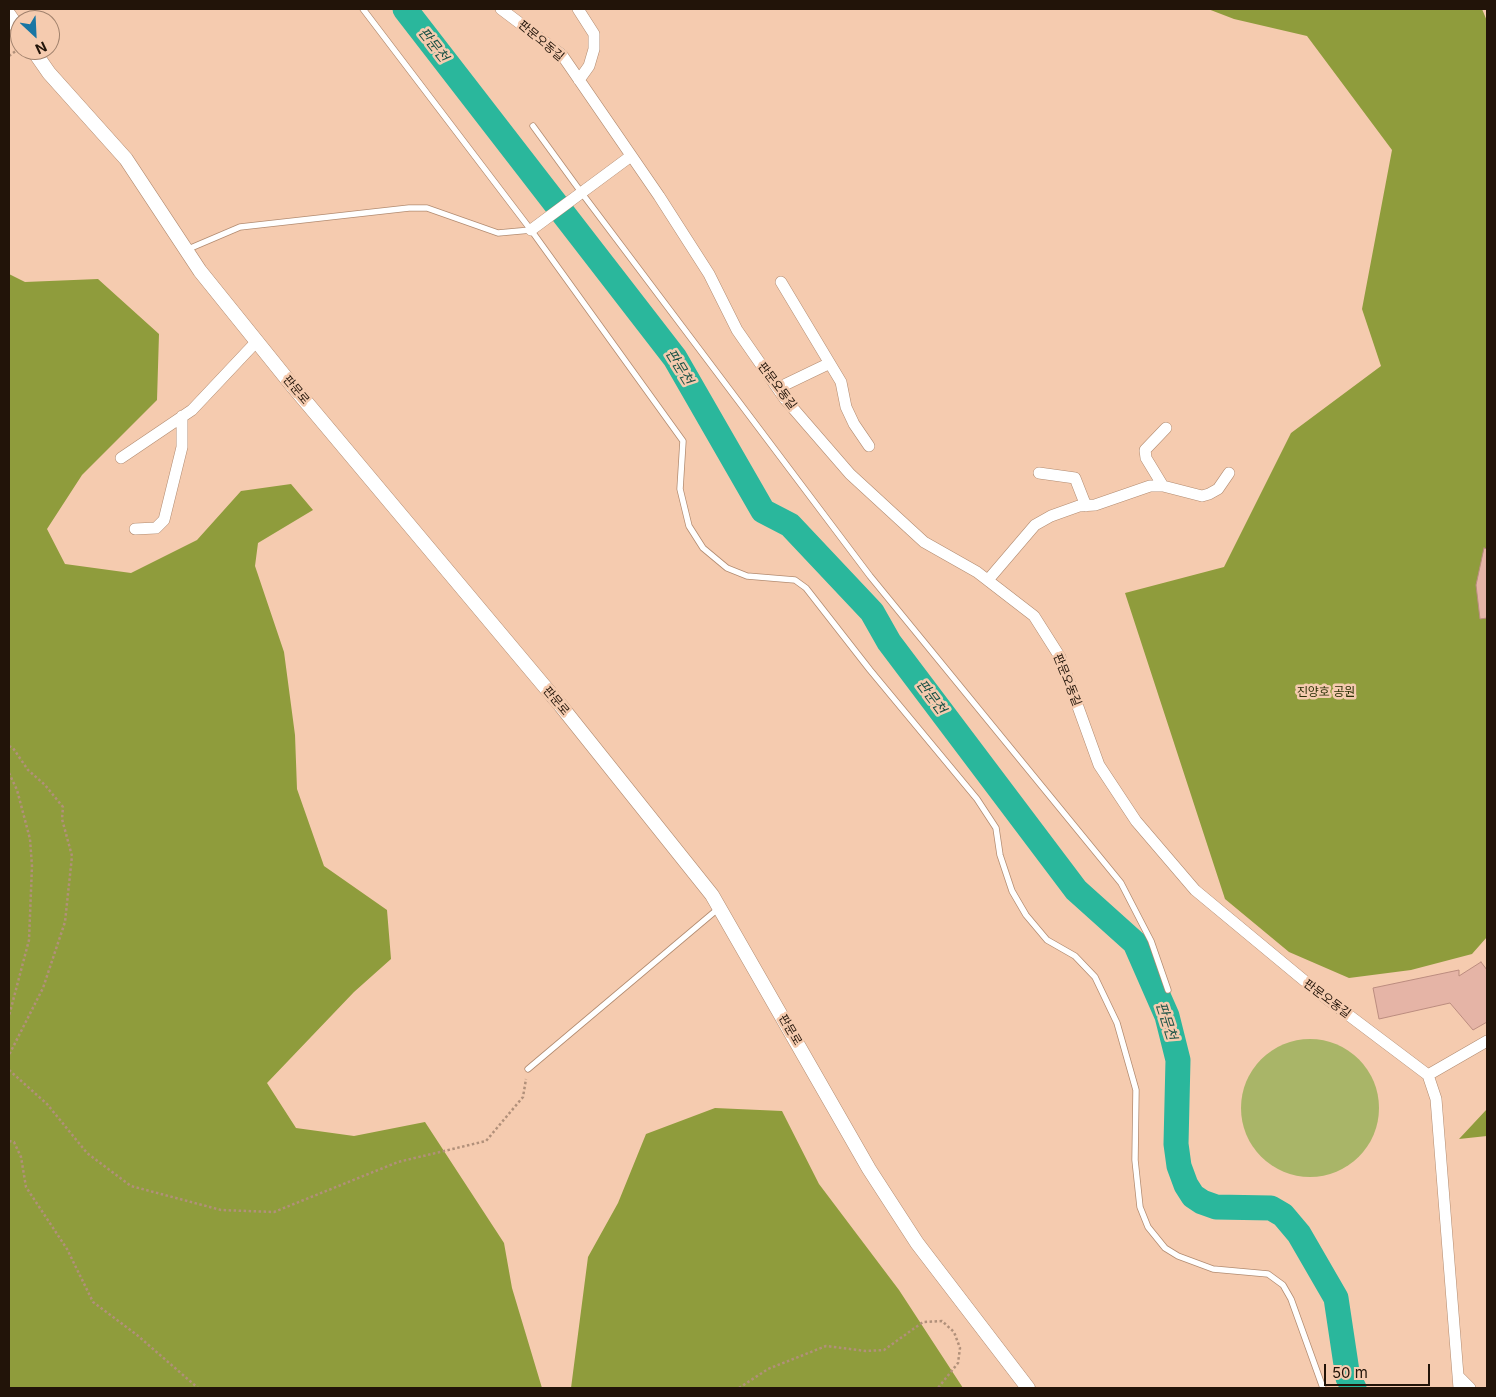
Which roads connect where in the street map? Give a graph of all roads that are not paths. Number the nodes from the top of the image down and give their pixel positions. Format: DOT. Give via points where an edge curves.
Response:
graph roads {
  1 [pos="363,9"];
  2 [pos="501,9"];
  3 [pos="578,9"];
  4 [pos="40,60"];
  5 [pos="578,80"];
  6 [pos="533,126"];
  7 [pos="631,156"];
  8 [pos="581,192"];
  9 [pos="531,230"];
  10 [pos="186,250"];
  11 [pos="781,282"];
  12 [pos="257,341"];
  13 [pos="828,364"];
  14 [pos="778,388"];
  15 [pos="182,416"];
  16 [pos="1166,428"];
  17 [pos="869,446"];
  18 [pos="121,458"];
  19 [pos="1039,473"];
  20 [pos="1229,473"];
  21 [pos="1163,486"];
  22 [pos="1086,506"];
  23 [pos="134,529"];
  24 [pos="988,580"];
  25 [pos="719,908"];
  26 [pos="1168,990"];
  27 [pos="1487,1041"];
  28 [pos="528,1069"];
  29 [pos="1428,1075"];
  30 [pos="1458,1376"];
  31 [pos="1028,1388"];
  32 [pos="1323,1388"];
  33 [pos="1459,1388"];
  34 [pos="1470,1388"];
  1 -- 9 [label="lane"];
  2 -- 5 [label="street, 판문오동길" via="562,56"];
  3 -- 5 [label="street" via="594,34 594,49 589,66"];
  4 -- 10 [label="street, 판문로" via="126,159"];
  5 -- 7 [label="street, 판문오동길"];
  6 -- 8 [label="lane"];
  7 -- 8 [label="street"];
  7 -- 14 [label="street, 판문오동길" via="709,274 737,330"];
  8 -- 9 [label="street"];
  8 -- 26 [label="lane" via="870,576 1120,883 1151,941"];
  9 -- 10 [label="lane" via="498,233 427,208 409,208 240,227"];
  9 -- 32 [label="lane" via="683,441 680,489 689,526 703,548 727,568 747,576 795,580 806,588 982,806 996,828 1012,891 1026,915 1048,940 1075,956 1095,977 1117,1023 1136,1090 1135,1160 1140,1207 1148,1227 1165,1248 1178,1256 1213,1270 1268,1274 1284,1285"];
  10 -- 12 [label="street, 판문로"];
  11 -- 13 [label="street"];
  12 -- 15 [label="street" via="192,410"];
  12 -- 25 [label="street, 판문로" via="561,706"];
  13 -- 14 [label="street"];
  13 -- 17 [label="street" via="841,382 846,407"];
  14 -- 24 [label="street, 판문오동길" via="857,481 924,542"];
  15 -- 18 [label="street"];
  15 -- 23 [label="street" via="182,447 164,520 156,528"];
  16 -- 21 [label="street" via="1145,450 1146,458"];
  19 -- 22 [label="street" via="1075,478"];
  20 -- 21 [label="street" via="1218,489 1202,496"];
  21 -- 22 [label="street" via="1150,486"];
  22 -- 24 [label="street" via="1051,516 1035,525"];
  24 -- 29 [label="street, 판문오동길" via="1034,616 1060,657 1099,765 1136,821 1195,890 1318,992"];
  25 -- 28 [label="lane"];
  25 -- 31 [label="street, 판문로" via="869,1169 917,1243"];
  27 -- 29 [label="street"];
  29 -- 30 [label="street" via="1436,1099"];
  30 -- 33 [label="street"];
  30 -- 34 [label="street"];
}
